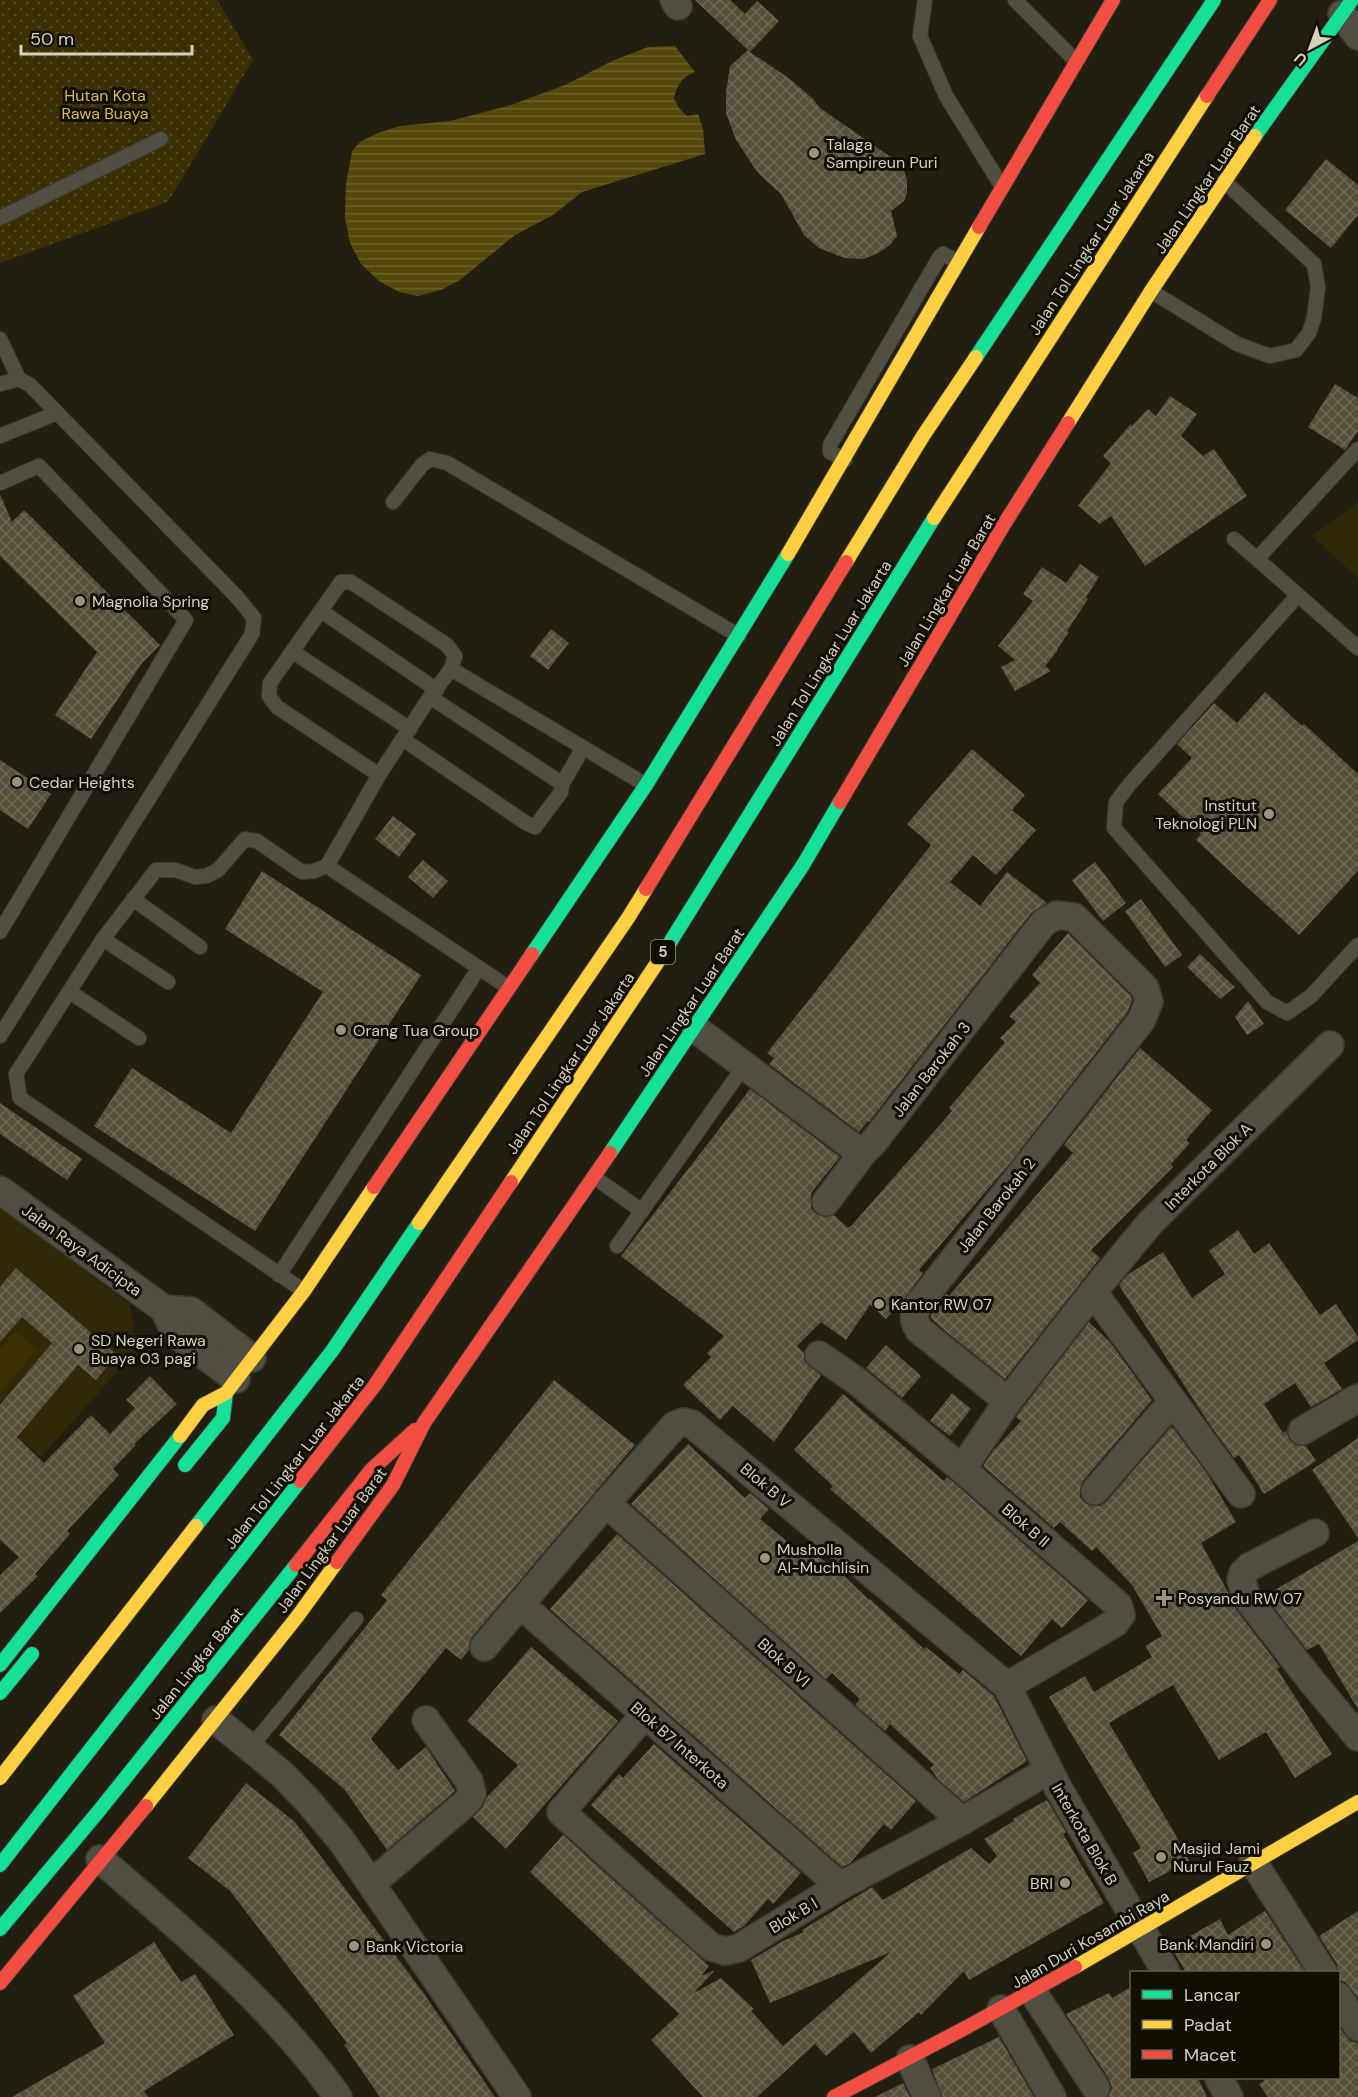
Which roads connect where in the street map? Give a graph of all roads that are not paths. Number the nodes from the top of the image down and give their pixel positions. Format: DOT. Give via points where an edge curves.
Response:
graph roads {
  1 [pos="925,0"];
  2 [pos="1015,0"];
  3 [pos="1113,0"];
  4 [pos="1214,0"];
  5 [pos="1270,0"];
  6 [pos="1347,7"];
  7 [pos="1358,36"];
  8 [pos="1076,60"];
  9 [pos="161,139"];
  10 [pos="1224,182"];
  11 [pos="1002,187"];
  12 [pos="0,218"];
  13 [pos="959,262"];
  14 [pos="1151,291"];
  15 [pos="0,339"];
  16 [pos="19,379"];
  17 [pos="0,384"];
  18 [pos="57,413"];
  19 [pos="0,436"];
  20 [pos="1358,449"];
  21 [pos="845,460"];
  22 [pos="0,483"];
  23 [pos="393,502"];
  24 [pos="1234,539"];
  25 [pos="1257,559"];
  26 [pos="1298,595"];
  27 [pos="321,611"];
  28 [pos="739,636"];
  29 [pos="1358,648"];
  30 [pos="292,652"];
  31 [pos="451,669"];
  32 [pos="434,693"];
  33 [pos="407,734"];
  34 [pos="583,748"];
  35 [pos="380,775"];
  36 [pos="562,784"];
  37 [pos="646,785"];
  38 [pos="327,866"];
  39 [pos="133,899"];
  40 [pos="0,932"];
  41 [pos="103,939"];
  42 [pos="1358,945"];
  43 [pos="200,947"];
  44 [pos="479,968"];
  45 [pos="168,982"];
  46 [pos="509,988"];
  47 [pos="1145,988"];
  48 [pos="70,992"];
  49 [pos="693,1027"];
  50 [pos="0,1036"];
  51 [pos="138,1038"];
  52 [pos="1330,1045"];
  53 [pos="744,1066"];
  54 [pos="865,1150"];
  55 [pos="594,1177"];
  56 [pos="0,1190"];
  57 [pos="826,1202"];
  58 [pos="642,1211"];
  59 [pos="617,1246"];
  60 [pos="279,1275"];
  61 [pos="304,1292"];
  62 [pos="1093,1292"];
  63 [pos="164,1309"];
  64 [pos="819,1355"];
  65 [pos="252,1358"];
  66 [pos="231,1386"];
  67 [pos="1358,1398"];
  68 [pos="1008,1401"];
  69 [pos="1172,1402"];
  70 [pos="424,1423"];
  71 [pos="1302,1431"];
  72 [pos="962,1469"];
  73 [pos="176,1476"];
  74 [pos="1095,1491"];
  75 [pos="1241,1494"];
  76 [pos="606,1503"];
  77 [pos="1316,1533"];
  78 [pos="520,1604"];
  79 [pos="356,1619"];
  80 [pos="44,1638"];
  81 [pos="484,1647"];
  82 [pos="0,1665"];
  83 [pos="1006,1686"];
  84 [pos="0,1693"];
  85 [pos="645,1714"];
  86 [pos="426,1719"];
  87 [pos="216,1720"];
  88 [pos="1358,1737"];
  89 [pos="250,1748"];
  90 [pos="1049,1770"];
  91 [pos="0,1778"];
  92 [pos="1358,1802"];
  93 [pos="962,1821"];
  94 [pos="100,1859"];
  95 [pos="1253,1862"];
  96 [pos="0,1865"];
  97 [pos="372,1883"];
  98 [pos="840,1886"];
  99 [pos="1140,1928"];
  100 [pos="0,1929"];
  101 [pos="1166,1971"];
  102 [pos="1322,1971"];
  103 [pos="0,1983"];
  104 [pos="1032,1991"];
  105 [pos="1340,1999"];
  106 [pos="1001,2009"];
  107 [pos="1358,2026"];
  108 [pos="910,2060"];
  109 [pos="1220,2079"];
  110 [pos="1096,2088"];
  111 [pos="338,2097"];
  112 [pos="517,2097"];
  113 [pos="834,2097"];
  114 [pos="927,2097"];
  115 [pos="1053,2097"];
  116 [pos="1229,2097"];
  1 -- 11 [label="lane" via="920,36 946,96"];
  2 -- 8 [label="lane"];
  3 -- 8 [label="main road"];
  4 -- 91 [label="main road, Jalan Tol Lingkar Luar Jakarta" via="923,436 628,918 380,1282 332,1352"];
  5 -- 96 [label="main road, Jalan Tol Lingkar Luar Jakarta / 5" via="971,458 663,952 375,1385"];
  6 -- 7 [label="street"];
  6 -- 10 [label="main road, Jalan Lingkar Luar Barat"];
  8 -- 11 [label="main road"];
  9 -- 12 [label="lane"];
  10 -- 14 [label="main road, Jalan Lingkar Luar Barat"];
  10 -- 14 [label="lane" via="1314,264 1318,287 1308,333 1296,350 1270,356 1237,344"];
  11 -- 13 [label="main road"];
  13 -- 21 [label="main road"];
  13 -- 21 [label="lane" via="943,254 939,258 836,436 829,449"];
  14 -- 49 [label="main road, Jalan Lingkar Luar Barat" via="1006,521 803,865"];
  15 -- 16 [label="lane"];
  16 -- 17 [label="lane"];
  16 -- 18 [label="lane"];
  18 -- 19 [label="lane"];
  18 -- 50 [label="lane" via="255,618 252,634"];
  20 -- 25 [label="lane"];
  21 -- 28 [label="main road"];
  22 -- 40 [label="lane" via="39,466 186,621"];
  23 -- 28 [label="lane" via="430,459 447,463"];
  24 -- 25 [label="lane"];
  25 -- 26 [label="lane"];
  26 -- 29 [label="lane"];
  26 -- 42 [label="lane" via="1129,785 1116,802 1114,828 1267,1002 1287,1013 1311,996"];
  27 -- 30 [label="lane"];
  27 -- 31 [label="lane" via="341,582 351,582 447,645 455,656"];
  27 -- 32 [label="lane"];
  28 -- 37 [label="main road"];
  30 -- 33 [label="lane"];
  30 -- 35 [label="lane" via="270,683 268,696 277,707"];
  31 -- 32 [label="lane"];
  31 -- 34 [label="lane"];
  32 -- 33 [label="lane"];
  32 -- 36 [label="lane"];
  33 -- 35 [label="lane"];
  33 -- 36 [label="lane" via="535,827 561,792"];
  34 -- 36 [label="lane"];
  34 -- 37 [label="lane"];
  35 -- 38 [label="lane"];
  37 -- 46 [label="main road"];
  38 -- 39 [label="lane" via="302,872 257,841 245,839 218,870 206,876 156,870"];
  38 -- 44 [label="lane"];
  39 -- 41 [label="lane"];
  39 -- 43 [label="lane"];
  41 -- 45 [label="lane"];
  41 -- 48 [label="lane"];
  44 -- 46 [label="lane"];
  44 -- 60 [label="lane"];
  46 -- 61 [label="main road"];
  47 -- 54 [label="street, Jalan Barokah 3" via="1074,917 1057,915 1044,922"];
  47 -- 68 [label="street, Jalan Barokah 2" via="1149,1002 1141,1021 914,1314 919,1330"];
  48 -- 51 [label="lane"];
  48 -- 60 [label="lane" via="16,1074 20,1098"];
  49 -- 53 [label="street"];
  49 -- 55 [label="main road, Jalan Lingkar Luar Barat"];
  52 -- 62 [label="street, Interkota Blok A" via="1150,1223"];
  53 -- 54 [label="street" via="856,1149"];
  53 -- 58 [label="lane"];
  54 -- 57 [label="street, Jalan Barokah 3"];
  55 -- 58 [label="lane"];
  55 -- 70 [label="main road, Jalan Lingkar Luar Barat"];
  56 -- 63 [label="street, Jalan Raya Adicipta"];
  58 -- 59 [label="lane"];
  60 -- 61 [label="lane"];
  61 -- 65 [label="main road"];
  62 -- 68 [label="street, Interkota Blok A"];
  62 -- 69 [label="street"];
  63 -- 65 [label="street, Jalan Raya Adicipta" via="191,1311"];
  63 -- 66 [label="street, Jalan Raya Adicipta" via="176,1334"];
  64 -- 72 [label="street, Blok B II" via="858,1382"];
  65 -- 66 [label="main road"];
  66 -- 73 [label="main road" via="223,1418"];
  66 -- 82 [label="main road" via="203,1405"];
  67 -- 71 [label="street"];
  68 -- 72 [label="street, Interkota Blok A"];
  69 -- 74 [label="street"];
  69 -- 75 [label="street"];
  70 -- 87 [label="main road, Jalan Lingkar Luar Barat" via="393,1485"];
  70 -- 100 [label="main road, Jalan Lingkar Barat" via="371,1470"];
  72 -- 83 [label="street, Blok B II" via="1118,1605 1121,1615 1115,1623"];
  76 -- 78 [label="street, Blok B V"];
  76 -- 83 [label="street, Blok B V" via="675,1425 693,1424"];
  76 -- 93 [label="street, Blok B VI"];
  77 -- 88 [label="street" via="1249,1568 1241,1580 1247,1598"];
  78 -- 81 [label="street, Blok B V"];
  78 -- 85 [label="street, Blok B7 Interkota"];
  79 -- 89 [label="lane"];
  80 -- 84 [label="main road"];
  83 -- 90 [label="street, Blok B V"];
  85 -- 98 [label="street, Blok B7 Interkota"];
  85 -- 98 [label="street, Blok B I" via="561,1812 711,1947 725,1951 739,1948"];
  86 -- 97 [label="street" via="469,1781 472,1793 468,1801"];
  87 -- 89 [label="street"];
  87 -- 94 [label="main road, Jalan Lingkar Luar Barat"];
  89 -- 97 [label="street" via="308,1801"];
  90 -- 93 [label="street, Blok B I"];
  90 -- 99 [label="street, Interkota Blok B"];
  92 -- 95 [label="main road, Jalan Duri Kosambi Raya"];
  93 -- 98 [label="street, Blok B I"];
  94 -- 103 [label="main road, Jalan Lingkar Luar Barat"];
  94 -- 111 [label="street" via="244,1988 319,2069"];
  95 -- 99 [label="main road, Jalan Duri Kosambi Raya"];
  95 -- 102 [label="street"];
  97 -- 112 [label="street"];
  99 -- 101 [label="street, Interkota Blok B"];
  99 -- 104 [label="main road, Jalan Duri Kosambi Raya"];
  104 -- 106 [label="main road, Jalan Duri Kosambi Raya"];
  104 -- 110 [label="street"];
  105 -- 107 [label="street"];
  106 -- 108 [label="main road, Jalan Duri Kosambi Raya"];
  106 -- 115 [label="street"];
  108 -- 113 [label="main road, Jalan Duri Kosambi Raya"];
  108 -- 114 [label="street"];
  109 -- 116 [label="street"];
}
